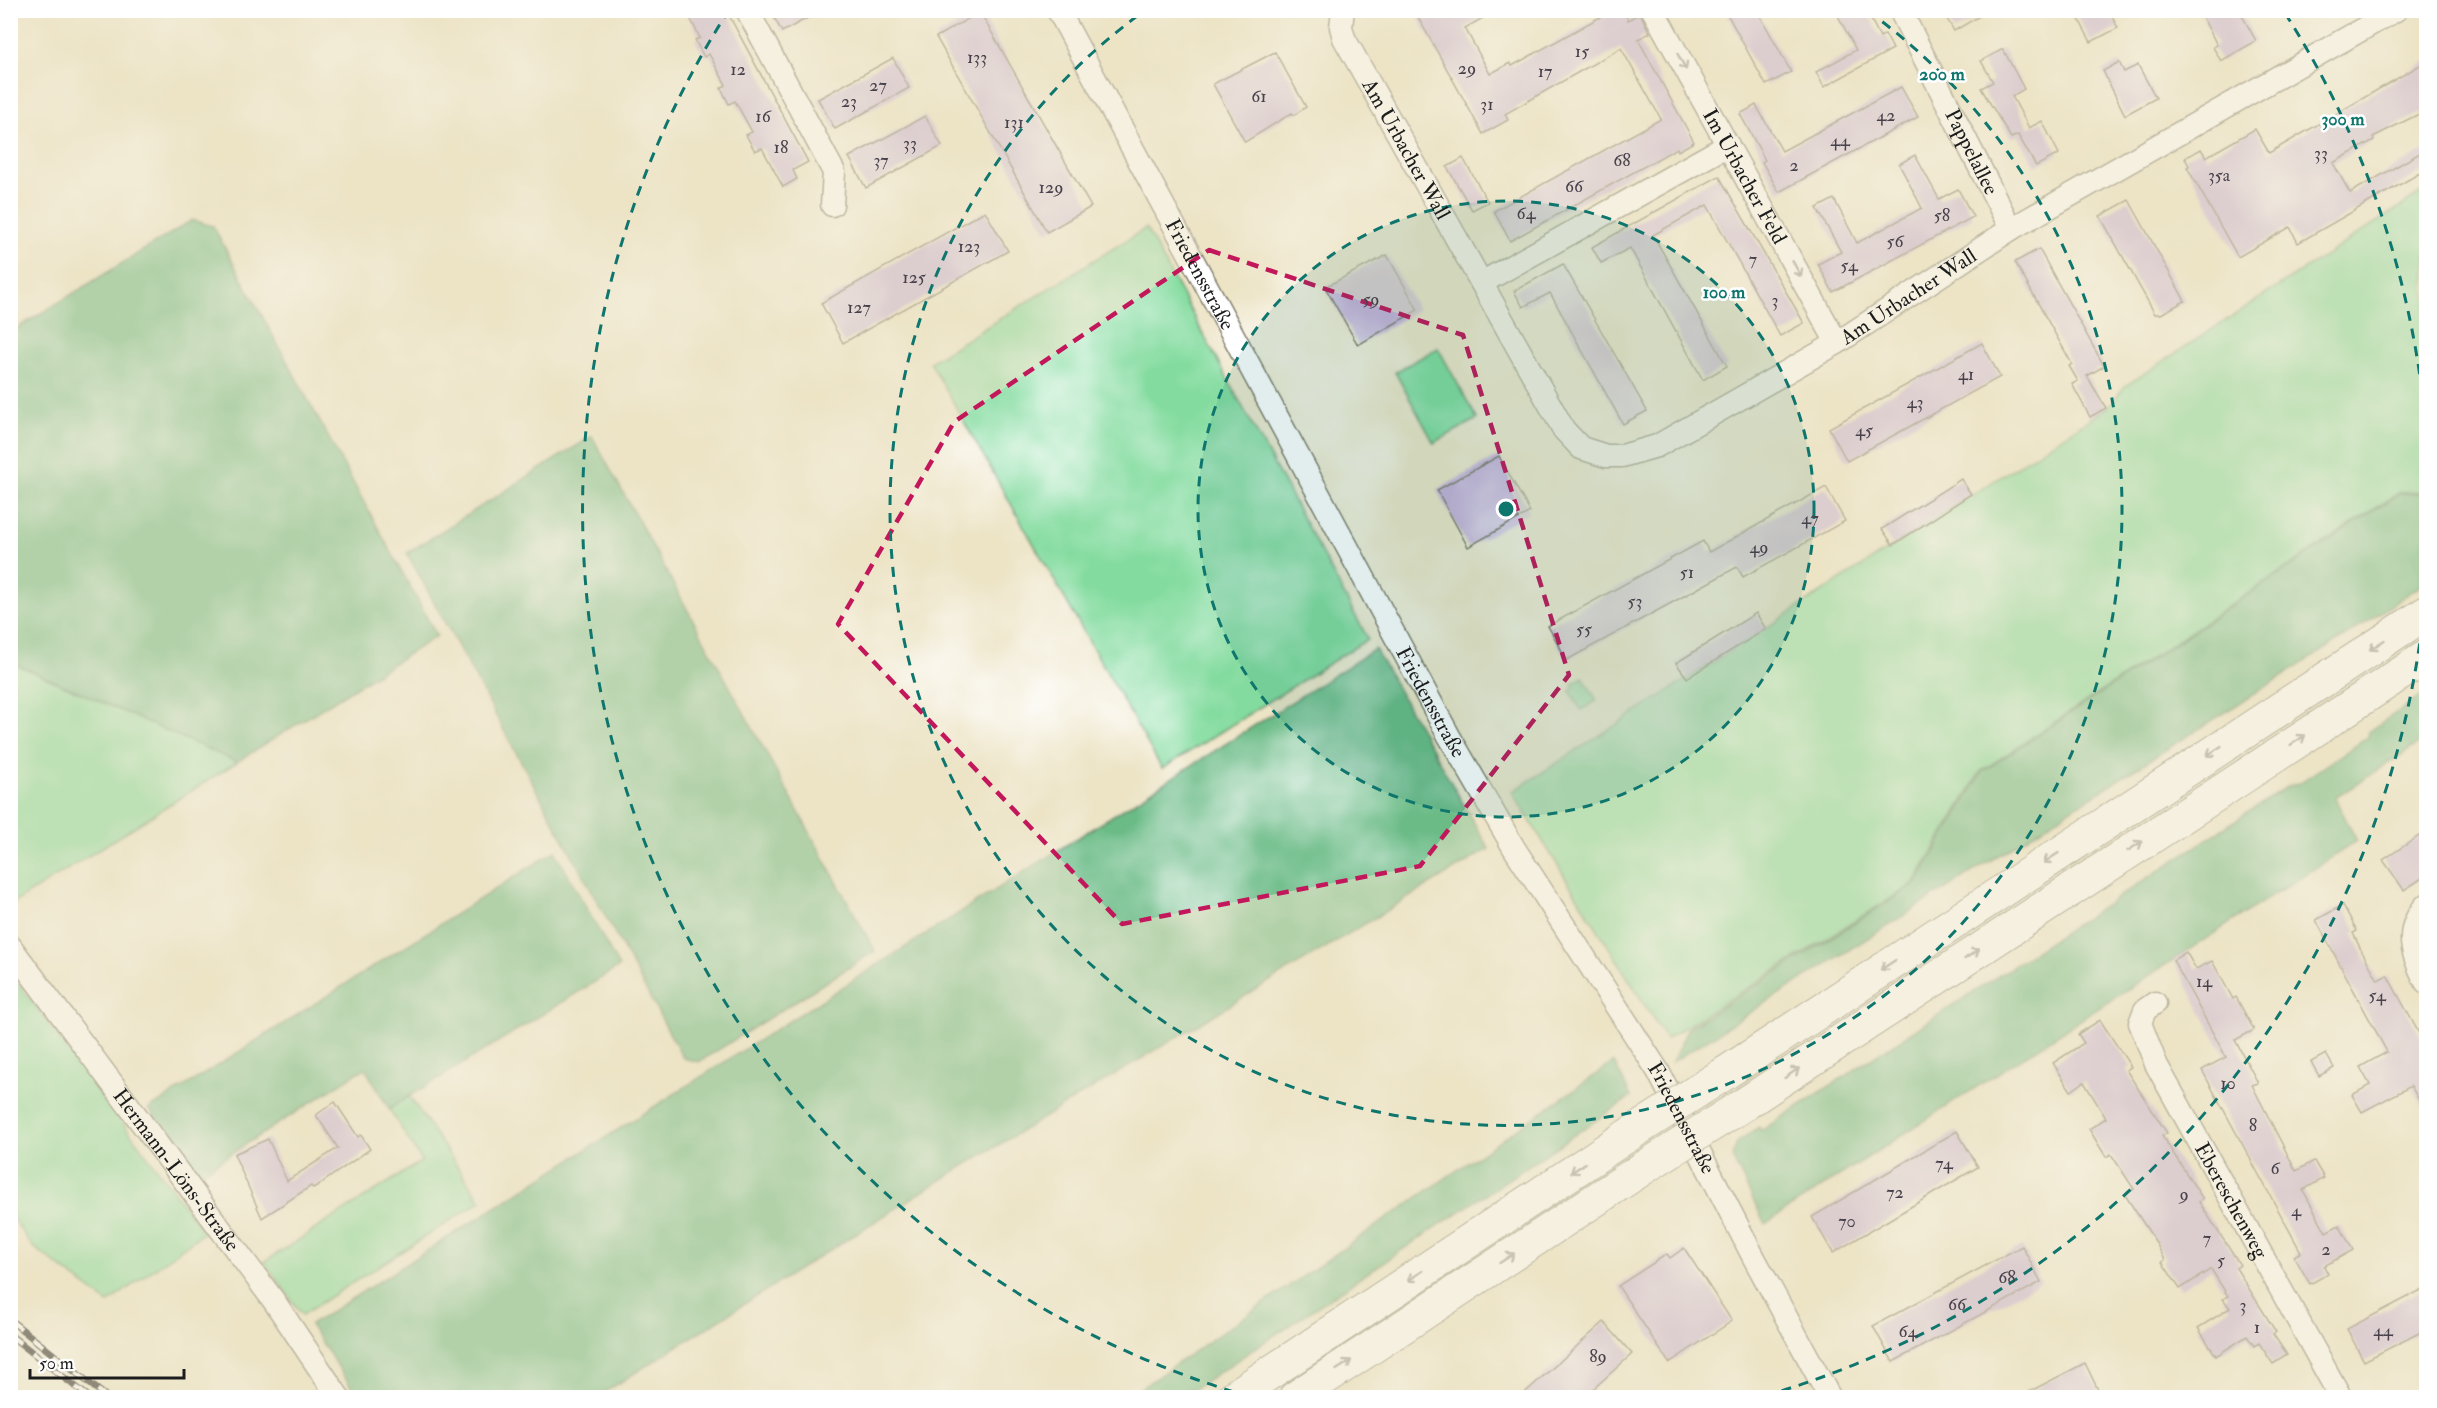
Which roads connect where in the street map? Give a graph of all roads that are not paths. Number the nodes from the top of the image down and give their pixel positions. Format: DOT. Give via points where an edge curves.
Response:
graph roads {
  1 [pos="747,10"];
  2 [pos="1058,10"];
  3 [pos="1653,10"];
  4 [pos="1900,10"];
  5 [pos="2396,10"];
  6 [pos="1343,12"];
  7 [pos="1728,145"];
  8 [pos="832,206"];
  9 [pos="2011,229"];
  10 [pos="1483,282"];
  11 [pos="1837,342"];
  12 [pos="2427,613"];
  13 [pos="2427,657"];
  14 [pos="2427,905"];
  15 [pos="10,946"];
  16 [pos="2427,982"];
  17 [pos="2155,1003"];
  18 [pos="1820,1393"];
  19 [pos="339,1398"];
  20 [pos="1232,1398"];
  21 [pos="1295,1398"];
  22 [pos="2341,1398"];
  1 -- 8 [label="street" via="834,172"];
  2 -- 18 [label="street, Friedensstraße" via="1449,736 1514,848 1658,1071"];
  3 -- 7 [label="street, Im Urbacher Feld, one-way"];
  4 -- 9 [label="street, Pappelallee"];
  5 -- 9 [label="street, Am Urbacher Wall"];
  6 -- 10 [label="street, Am Urbacher Wall" via="1344,38"];
  7 -- 10 [label="street"];
  7 -- 11 [label="street, Im Urbacher Feld, one-way"];
  9 -- 11 [label="street, Am Urbacher Wall"];
  10 -- 11 [label="street, Am Urbacher Wall" via="1564,430 1581,448 1606,456 1622,456 1657,446"];
  12 -- 20 [label="highway, one-way, bridge"];
  21 -- 13 [label="highway, one-way, bridge"];
  14 -- 16 [label="street" via="2412,926 2410,942"];
  15 -- 19 [label="street, Hermann-Löns-Straße" via="274,1300"];
  17 -- 22 [label="street, Ebereschenweg" via="2145,1010 2140,1023 2156,1064"];
}
